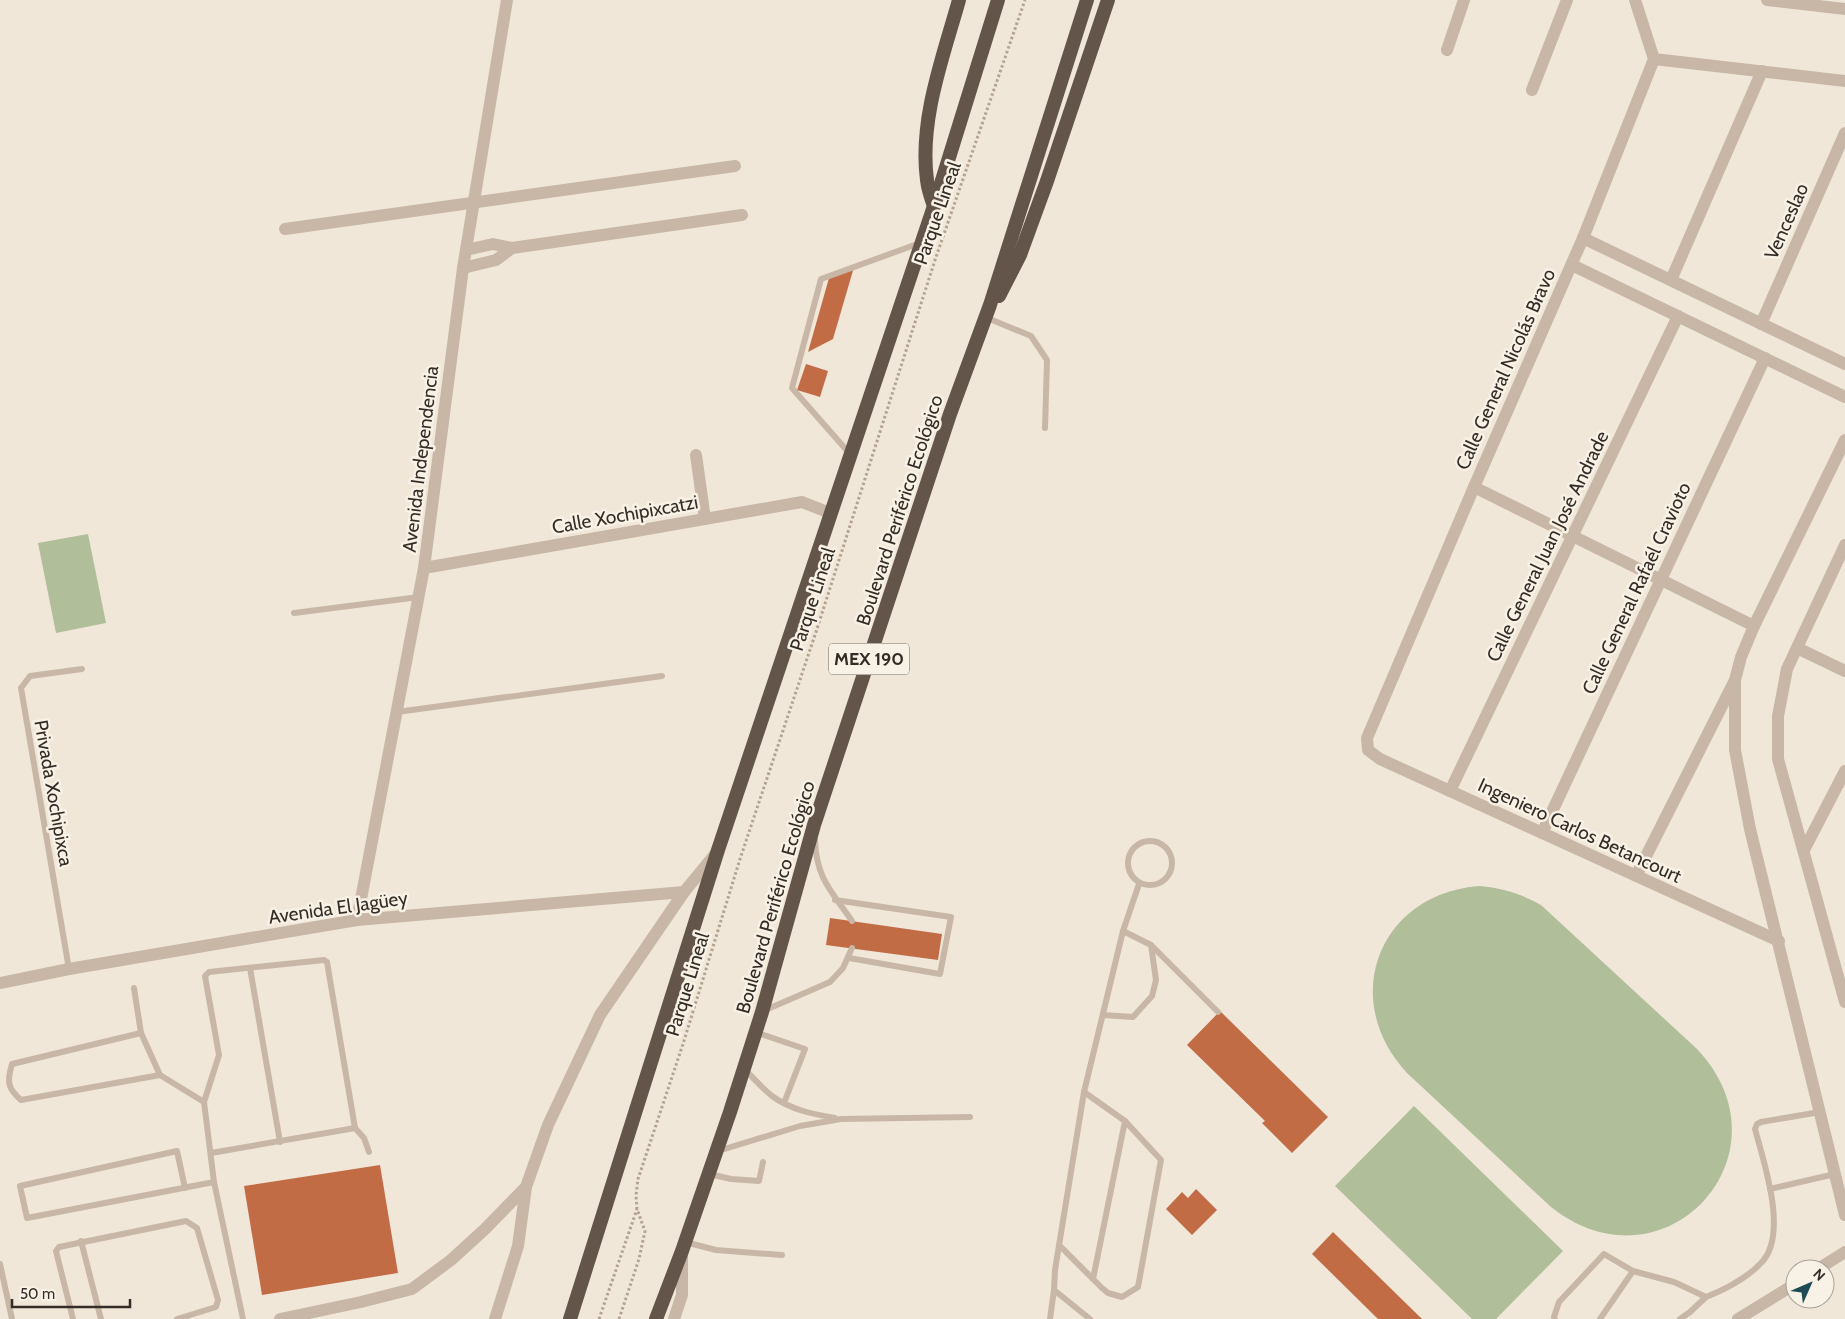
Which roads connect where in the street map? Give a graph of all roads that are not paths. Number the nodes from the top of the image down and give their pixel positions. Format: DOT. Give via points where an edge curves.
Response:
graph roads {
  1 [pos="507,0"];
  2 [pos="959,0"];
  3 [pos="998,0"];
  4 [pos="1088,0"];
  5 [pos="1108,0"];
  6 [pos="1464,0"];
  7 [pos="1567,0"];
  8 [pos="1635,0"];
  9 [pos="1767,0"];
  10 [pos="1845,9"];
  11 [pos="1447,50"];
  12 [pos="1654,59"];
  13 [pos="1762,71"];
  14 [pos="1845,81"];
  15 [pos="1532,90"];
  16 [pos="1845,133"];
  17 [pos="735,166"];
  18 [pos="473,202"];
  19 [pos="934,206"];
  20 [pos="742,215"];
  21 [pos="285,230"];
  22 [pos="1583,238"];
  23 [pos="921,243"];
  24 [pos="512,248"];
  25 [pos="466,250"];
  26 [pos="1572,265"];
  27 [pos="463,268"];
  28 [pos="1671,280"];
  29 [pos="987,311"];
  30 [pos="1678,316"];
  31 [pos="1761,324"];
  32 [pos="1764,358"];
  33 [pos="1845,364"];
  34 [pos="1845,397"];
  35 [pos="1045,428"];
  36 [pos="1845,440"];
  37 [pos="850,454"];
  38 [pos="696,455"];
  39 [pos="1474,487"];
  40 [pos="830,513"];
  41 [pos="705,519"];
  42 [pos="1572,536"];
  43 [pos="1845,545"];
  44 [pos="424,568"];
  45 [pos="1661,580"];
  46 [pos="419,597"];
  47 [pos="294,613"];
  48 [pos="1754,626"];
  49 [pos="1797,648"];
  50 [pos="82,669"];
  51 [pos="1845,671"];
  52 [pos="662,676"];
  53 [pos="1735,680"];
  54 [pos="397,712"];
  55 [pos="1368,750"];
  56 [pos="1845,770"];
  57 [pos="1450,791"];
  58 [pos="814,825"];
  59 [pos="1542,833"];
  60 [pos="718,850"];
  61 [pos="1804,850"];
  62 [pos="1636,876"];
  63 [pos="1139,884"];
  64 [pos="684,892"];
  65 [pos="835,900"];
  66 [pos="357,920"];
  67 [pos="852,921"];
  68 [pos="1123,930"];
  69 [pos="1779,941"];
  70 [pos="1151,945"];
  71 [pos="852,948"];
  72 [pos="849,958"];
  73 [pos="250,968"];
  74 [pos="69,969"];
  75 [pos="0,983"];
  76 [pos="134,988"];
  77 [pos="1845,1002"];
  78 [pos="762,1012"];
  79 [pos="1218,1012"];
  80 [pos="1103,1015"];
  81 [pos="141,1032"];
  82 [pos="755,1032"];
  83 [pos="743,1068"];
  84 [pos="160,1075"];
  85 [pos="1084,1092"];
  86 [pos="204,1102"];
  87 [pos="784,1103"];
  88 [pos="1820,1112"];
  89 [pos="970,1117"];
  90 [pos="841,1119"];
  91 [pos="1125,1121"];
  92 [pos="355,1128"];
  93 [pos="280,1142"];
  94 [pos="717,1151"];
  95 [pos="369,1152"];
  96 [pos="211,1153"];
  97 [pos="763,1162"];
  98 [pos="709,1174"];
  99 [pos="1835,1174"];
  100 [pos="214,1182"];
  101 [pos="526,1187"];
  102 [pos="185,1188"];
  103 [pos="1770,1189"];
  104 [pos="1845,1215"];
  105 [pos="81,1242"];
  106 [pos="1059,1245"];
  107 [pos="684,1247"];
  108 [pos="1845,1252"];
  109 [pos="782,1255"];
  110 [pos="1834,1259"];
  111 [pos="0,1264"];
  112 [pos="1633,1271"];
  113 [pos="1093,1279"];
  114 [pos="1054,1290"];
  115 [pos="1785,1290"];
  116 [pos="1706,1297"];
  117 [pos="309,1313"];
  118 [pos="12,1319"];
  119 [pos="73,1319"];
  120 [pos="101,1319"];
  121 [pos="177,1319"];
  122 [pos="243,1319"];
  123 [pos="280,1319"];
  124 [pos="321,1319"];
  125 [pos="495,1319"];
  126 [pos="570,1319"];
  127 [pos="656,1319"];
  128 [pos="674,1319"];
  129 [pos="1050,1319"];
  130 [pos="1090,1319"];
  131 [pos="1555,1319"];
  132 [pos="1600,1319"];
  133 [pos="1680,1319"];
  134 [pos="1738,1319"];
  1 -- 18 [label="street, Avenida Independencia"];
  2 -- 19 [label="highway" via="929,118 927,181"];
  3 -- 19 [label="highway"];
  4 -- 29 [label="highway, Boulevard Periférico Ecológico / MEX 190"];
  5 -- 29 [label="highway" via="1020,255 1002,293"];
  6 -- 11 [label="street"];
  7 -- 15 [label="street"];
  8 -- 12 [label="street"];
  9 -- 10 [label="street"];
  12 -- 13 [label="street"];
  12 -- 22 [label="street, Calle General Nicolás Bravo"];
  13 -- 14 [label="street"];
  13 -- 28 [label="street"];
  16 -- 31 [label="street, Venceslao"];
  17 -- 18 [label="street"];
  18 -- 21 [label="street"];
  18 -- 25 [label="street, Avenida Independencia"];
  19 -- 23 [label="highway"];
  20 -- 24 [label="street"];
  22 -- 26 [label="street, Calle General Nicolás Bravo"];
  22 -- 28 [label="street"];
  23 -- 37 [label="highway"];
  23 -- 37 [label="lane" via="821,279 792,388"];
  24 -- 25 [label="street" via="493,244"];
  24 -- 27 [label="street" via="496,260"];
  25 -- 27 [label="street, Avenida Independencia"];
  26 -- 30 [label="street"];
  26 -- 39 [label="street, Calle General Nicolás Bravo"];
  27 -- 44 [label="street, Avenida Independencia"];
  28 -- 31 [label="street"];
  29 -- 35 [label="lane" via="1031,336 1047,360"];
  29 -- 58 [label="highway, Boulevard Periférico Ecológico / MEX 190"];
  30 -- 32 [label="street"];
  30 -- 42 [label="street, Calle General Juan José Andrade"];
  31 -- 33 [label="street"];
  32 -- 34 [label="street"];
  32 -- 45 [label="street, Calle General Rafaél Cravioto"];
  36 -- 48 [label="street"];
  37 -- 40 [label="highway"];
  38 -- 41 [label="street"];
  39 -- 42 [label="street"];
  39 -- 55 [label="street, Calle General Nicolás Bravo" via="1367,738"];
  40 -- 41 [label="street, Calle Xochipixcatzi" via="802,502"];
  40 -- 60 [label="highway"];
  41 -- 44 [label="street, Calle Xochipixcatzi"];
  42 -- 45 [label="street"];
  42 -- 57 [label="street, Calle General Juan José Andrade"];
  43 -- 49 [label="street"];
  44 -- 46 [label="street, Avenida Independencia"];
  45 -- 48 [label="street"];
  45 -- 59 [label="street, Calle General Rafaél Cravioto"];
  46 -- 47 [label="lane"];
  46 -- 54 [label="street, Avenida Independencia"];
  48 -- 53 [label="street" via="1740,657"];
  49 -- 51 [label="street"];
  49 -- 61 [label="street" via="1787,669 1778,716 1778,760"];
  50 -- 74 [label="lane, Privada Xochipixca" via="30,676 21,688"];
  52 -- 54 [label="lane"];
  53 -- 62 [label="street"];
  53 -- 69 [label="street" via="1735,750 1750,829"];
  54 -- 66 [label="street, Avenida Independencia"];
  55 -- 57 [label="street, Ingeniero Carlos Betancourt" via="1380,759"];
  56 -- 61 [label="street"];
  57 -- 59 [label="street, Ingeniero Carlos Betancourt"];
  58 -- 65 [label="lane" via="818,863"];
  58 -- 78 [label="highway, Boulevard Periférico Ecológico / MEX 190"];
  59 -- 62 [label="street, Ingeniero Carlos Betancourt"];
  60 -- 64 [label="street"];
  60 -- 126 [label="highway"];
  61 -- 77 [label="street"];
  62 -- 69 [label="street, Ingeniero Carlos Betancourt"];
  63 -- 63 [label="lane" via="1151,886 1164,881 1172,869 1171,855 1162,844 1149,840 1135,845 1127,857 1128,871"];
  63 -- 68 [label="lane"];
  64 -- 66 [label="street, Avenida El Jagüey"];
  64 -- 101 [label="street" via="600,1015 548,1125"];
  65 -- 67 [label="lane"];
  65 -- 72 [label="lane" via="951,917 940,974"];
  66 -- 74 [label="street, Avenida El Jagüey"];
  68 -- 70 [label="lane"];
  68 -- 80 [label="lane"];
  69 -- 88 [label="street"];
  70 -- 79 [label="lane"];
  70 -- 80 [label="lane" via="1156,980 1152,996 1133,1018"];
  71 -- 72 [label="lane"];
  72 -- 78 [label="lane" via="830,982"];
  73 -- 86 [label="lane" via="209,972 205,976 219,1055"];
  73 -- 92 [label="lane" via="327,962"];
  73 -- 93 [label="lane"];
  74 -- 75 [label="street, Avenida El Jagüey"];
  76 -- 81 [label="lane"];
  78 -- 82 [label="highway, Boulevard Periférico Ecológico / MEX 190"];
  80 -- 85 [label="lane"];
  81 -- 84 [label="lane"];
  81 -- 84 [label="lane" via="12,1064 8,1079 13,1093 21,1100"];
  82 -- 83 [label="highway, Boulevard Periférico Ecológico / MEX 190"];
  82 -- 87 [label="lane" via="804,1049"];
  83 -- 87 [label="lane"];
  83 -- 94 [label="highway, Boulevard Periférico Ecológico / MEX 190"];
  84 -- 86 [label="lane"];
  85 -- 91 [label="lane"];
  85 -- 106 [label="lane"];
  86 -- 96 [label="lane"];
  87 -- 90 [label="lane" via="805,1112"];
  88 -- 99 [label="street"];
  88 -- 103 [label="lane" via="1758,1124 1755,1129"];
  89 -- 90 [label="lane"];
  90 -- 94 [label="lane" via="800,1126"];
  91 -- 113 [label="lane"];
  91 -- 113 [label="lane" via="1161,1160 1138,1287 1122,1297 1108,1292"];
  92 -- 93 [label="lane"];
  92 -- 95 [label="lane" via="364,1138"];
  93 -- 96 [label="lane"];
  94 -- 98 [label="highway, Boulevard Periférico Ecológico / MEX 190"];
  96 -- 100 [label="lane"];
  97 -- 98 [label="lane" via="759,1181"];
  98 -- 107 [label="highway, Boulevard Periférico Ecológico / MEX 190"];
  99 -- 103 [label="lane"];
  99 -- 104 [label="street"];
  100 -- 102 [label="lane"];
  100 -- 122 [label="lane"];
  101 -- 117 [label="street" via="451,1260 412,1289"];
  101 -- 125 [label="street" via="518,1246"];
  102 -- 102 [label="lane" via="27,1218 20,1186 176,1151"];
  103 -- 116 [label="lane" via="1774,1238 1763,1262 1730,1287"];
  105 -- 119 [label="lane" via="59,1247 56,1251"];
  105 -- 120 [label="lane"];
  105 -- 121 [label="lane" via="186,1221 197,1228 218,1300 216,1307"];
  106 -- 113 [label="lane"];
  106 -- 114 [label="lane"];
  107 -- 109 [label="lane"];
  107 -- 127 [label="highway, Boulevard Periférico Ecológico / MEX 190"];
  107 -- 128 [label="street" via="682,1295"];
  108 -- 110 [label="street"];
  111 -- 118 [label="lane"];
  112 -- 116 [label="lane" via="1674,1282"];
  112 -- 131 [label="lane" via="1604,1254 1559,1302"];
  112 -- 132 [label="lane"];
  114 -- 129 [label="lane"];
  114 -- 130 [label="lane"];
  115 -- 134 [label="street"];
  116 -- 133 [label="lane"];
  117 -- 123 [label="street"];
  117 -- 124 [label="street"];
}
